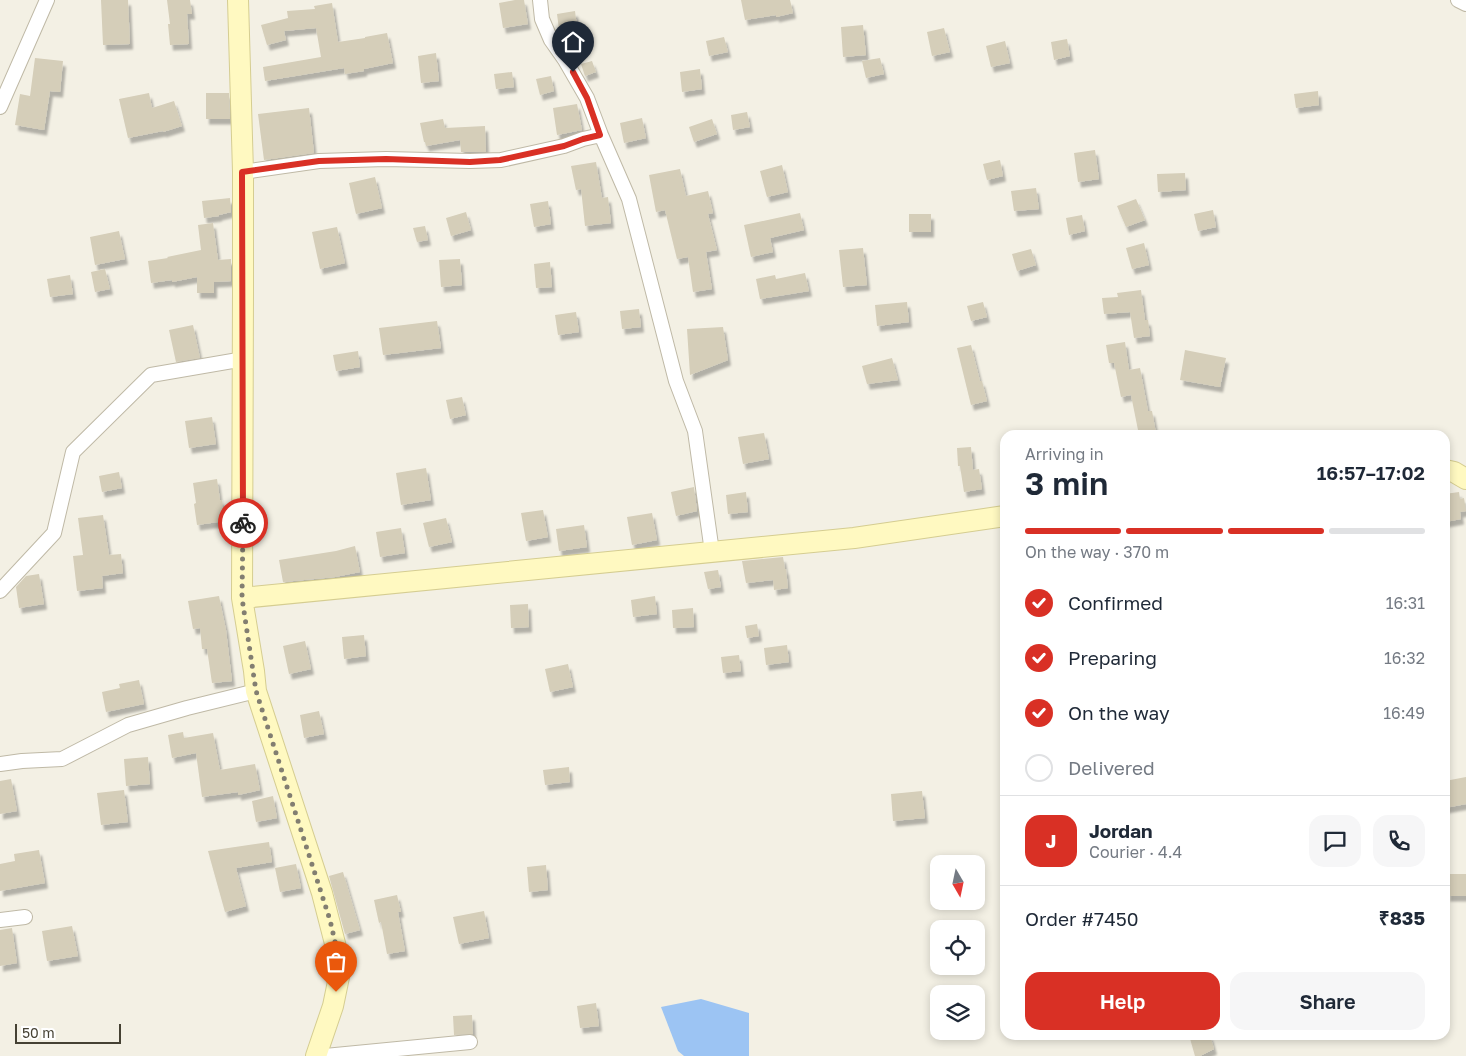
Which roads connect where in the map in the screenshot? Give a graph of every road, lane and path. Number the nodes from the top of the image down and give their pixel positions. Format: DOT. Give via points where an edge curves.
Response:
graph roads {
  1 [pos="47,0"];
  2 [pos="238,0"];
  3 [pos="540,0"];
  4 [pos="1458,0"];
  5 [pos="1466,4"];
  6 [pos="0,107"];
  7 [pos="600,135"];
  8 [pos="242,172"];
  9 [pos="244,359"];
  10 [pos="1450,471"];
  11 [pos="1466,479"];
  12 [pos="1000,517"];
  13 [pos="712,552"];
  14 [pos="0,591"];
  15 [pos="242,598"];
  16 [pos="256,691"];
  17 [pos="0,764"];
  18 [pos="25,917"];
  19 [pos="0,920"];
  20 [pos="470,1042"];
  21 [pos="316,1056"];
  22 [pos="325,1056"];
  1 -- 6 [label="street"];
  2 -- 8 [label="main road"];
  3 -- 7 [label="street" via="542,20 587,98"];
  4 -- 5 [label="street"];
  7 -- 8 [label="street" via="500,160 319,161"];
  7 -- 13 [label="street" via="628,199 676,381 695,431"];
  8 -- 9 [label="main road"];
  9 -- 14 [label="street" via="151,375 73,452 54,533"];
  9 -- 15 [label="main road"];
  10 -- 11 [label="main road"];
  12 -- 13 [label="main road" via="854,538"];
  13 -- 15 [label="main road"];
  15 -- 16 [label="main road"];
  16 -- 17 [label="street" via="128,725 62,759"];
  16 -- 21 [label="main road" via="322,893 339,959 334,1006"];
  18 -- 19 [label="street"];
  20 -- 22 [label="street"];
}
